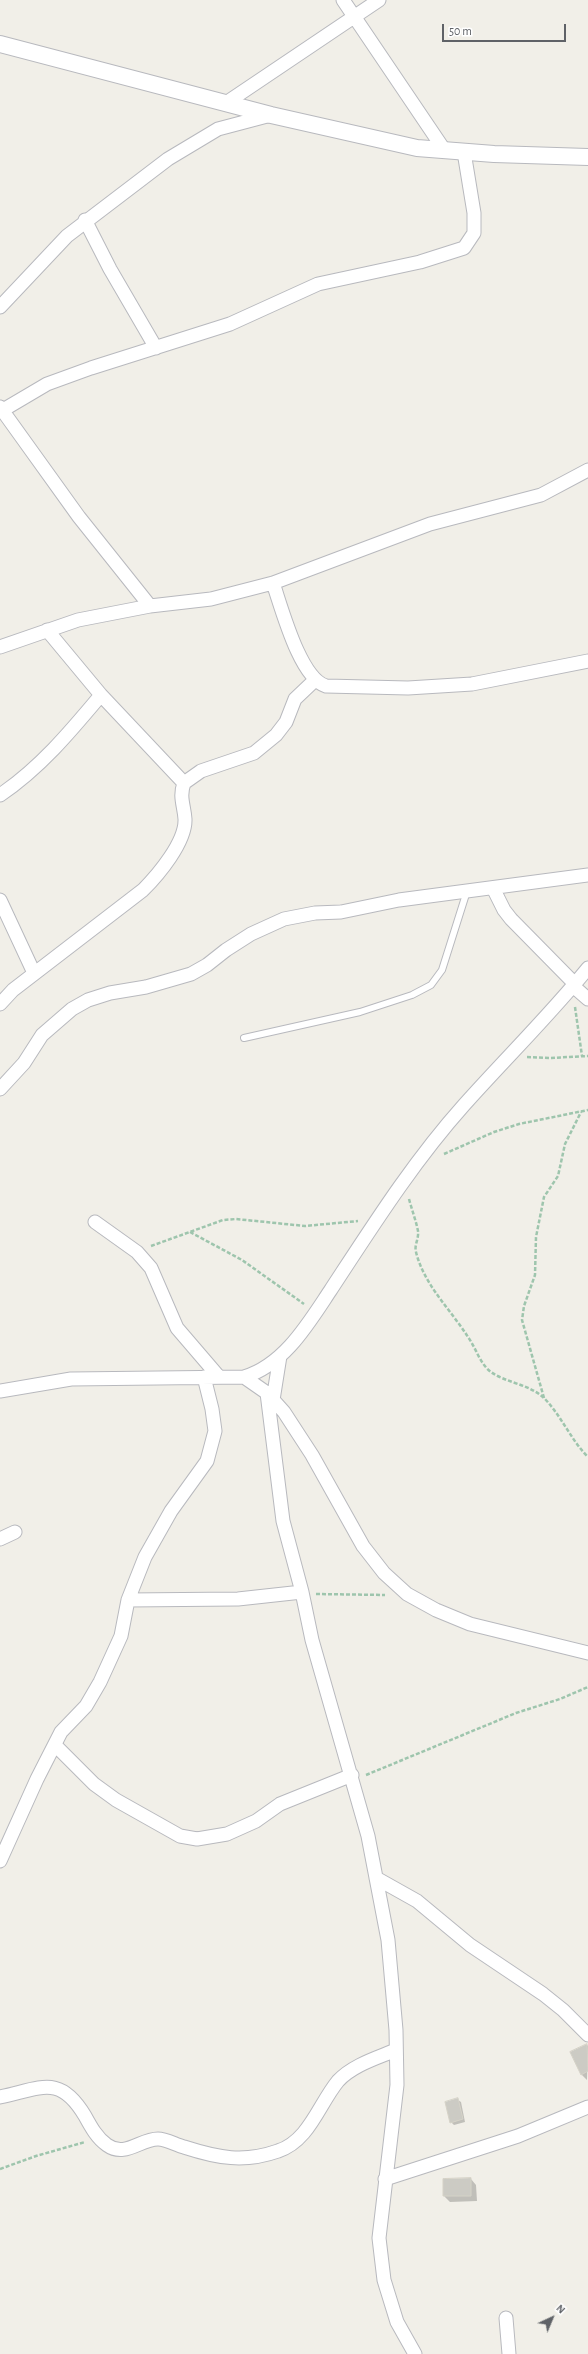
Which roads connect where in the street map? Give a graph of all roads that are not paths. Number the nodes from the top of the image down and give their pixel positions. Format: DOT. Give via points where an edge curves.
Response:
graph roads {
  1 [pos="343,0"];
  2 [pos="379,0"];
  3 [pos="355,15"];
  4 [pos="0,44"];
  5 [pos="226,103"];
  6 [pos="271,115"];
  7 [pos="445,152"];
  8 [pos="464,152"];
  9 [pos="588,157"];
  10 [pos="85,220"];
  11 [pos="0,307"];
  12 [pos="156,348"];
  13 [pos="1,408"];
  14 [pos="588,470"];
  15 [pos="273,584"];
  16 [pos="150,606"];
  17 [pos="47,630"];
  18 [pos="0,647"];
  19 [pos="588,661"];
  20 [pos="315,680"];
  21 [pos="102,696"];
  22 [pos="184,783"];
  23 [pos="0,795"];
  24 [pos="588,875"];
  25 [pos="493,888"];
  26 [pos="467,891"];
  27 [pos="0,900"];
  28 [pos="588,968"];
  29 [pos="34,973"];
  30 [pos="575,986"];
  31 [pos="588,999"];
  32 [pos="0,1004"];
  33 [pos="244,1038"];
  34 [pos="0,1089"];
  35 [pos="95,1222"];
  36 [pos="280,1356"];
  37 [pos="204,1377"];
  38 [pos="219,1377"];
  39 [pos="244,1377"];
  40 [pos="0,1391"];
  41 [pos="270,1396"];
  42 [pos="15,1532"];
  43 [pos="0,1539"];
  44 [pos="302,1592"];
  45 [pos="128,1600"];
  46 [pos="588,1653"];
  47 [pos="55,1745"];
  48 [pos="352,1777"];
  49 [pos="0,1861"];
  50 [pos="376,1878"];
  51 [pos="588,2035"];
  52 [pos="396,2050"];
  53 [pos="0,2097"];
  54 [pos="588,2107"];
  55 [pos="385,2179"];
  56 [pos="506,2318"];
  57 [pos="415,2354"];
  58 [pos="509,2354"];
  1 -- 3 [label="street"];
  2 -- 3 [label="street"];
  3 -- 5 [label="street"];
  3 -- 7 [label="street"];
  4 -- 5 [label="street"];
  5 -- 6 [label="street"];
  6 -- 7 [label="street"];
  6 -- 10 [label="street" via="218,129 191,144"];
  7 -- 8 [label="street"];
  8 -- 9 [label="street"];
  8 -- 12 [label="street" via="474,213 474,232 464,248 420,262 318,284 230,324"];
  10 -- 11 [label="street"];
  10 -- 12 [label="street"];
  12 -- 13 [label="street" via="46,384"];
  13 -- 16 [label="street" via="79,517"];
  14 -- 15 [label="street" via="540,495 430,524"];
  15 -- 16 [label="street" via="211,599"];
  15 -- 20 [label="street" via="293,638"];
  16 -- 17 [label="street" via="78,620"];
  17 -- 18 [label="street"];
  17 -- 21 [label="street"];
  19 -- 20 [label="street" via="472,684 408,688 334,688"];
  20 -- 22 [label="street" via="295,698 282,728 263,746 254,753 201,771"];
  21 -- 22 [label="street"];
  21 -- 23 [label="street" via="63,741 25,779"];
  22 -- 29 [label="street" via="180,799 184,827 159,873 120,908"];
  24 -- 25 [label="street"];
  25 -- 26 [label="street"];
  25 -- 30 [label="street" via="511,919"];
  26 -- 33 [label="lane" via="442,970 431,985 412,995 360,1012"];
  26 -- 34 [label="street" via="284,919 251,934 190,974 88,1000 72,1009 42,1036 24,1063"];
  27 -- 29 [label="street"];
  28 -- 30 [label="street"];
  29 -- 32 [label="street"];
  30 -- 31 [label="street"];
  30 -- 36 [label="street" via="463,1105 376,1221 314,1314"];
  35 -- 38 [label="street" via="139,1254 153,1272 177,1328"];
  36 -- 39 [label="street" via="256,1373"];
  36 -- 41 [label="street"];
  37 -- 38 [label="street"];
  37 -- 40 [label="street" via="71,1379"];
  37 -- 45 [label="street" via="215,1431 207,1461 168,1517 146,1557"];
  38 -- 39 [label="street"];
  39 -- 41 [label="street"];
  41 -- 44 [label="street" via="283,1521"];
  41 -- 46 [label="street" via="284,1412 312,1455 363,1546 384,1573 407,1594 470,1624"];
  42 -- 43 [label="street"];
  44 -- 45 [label="street" via="238,1599"];
  44 -- 48 [label="street" via="312,1640"];
  45 -- 47 [label="street" via="121,1636 100,1682 86,1706 61,1732"];
  47 -- 48 [label="street" via="94,1784 116,1800 180,1836 197,1839 227,1834 256,1821 280,1804"];
  47 -- 49 [label="street"];
  48 -- 50 [label="street"];
  50 -- 51 [label="street" via="417,1901 465,1941 543,1994"];
  50 -- 52 [label="street" via="388,1940"];
  52 -- 53 [label="street" via="353,2069 339,2081 310,2125 297,2139 280,2151 237,2159 216,2157 160,2139 125,2150 107,2146 70,2094 59,2088 46,2087"];
  52 -- 55 [label="street" via="397,2085"];
  54 -- 55 [label="street" via="518,2136"];
  55 -- 57 [label="street" via="379,2238 384,2280 398,2322"];
  56 -- 58 [label="street"];
}
